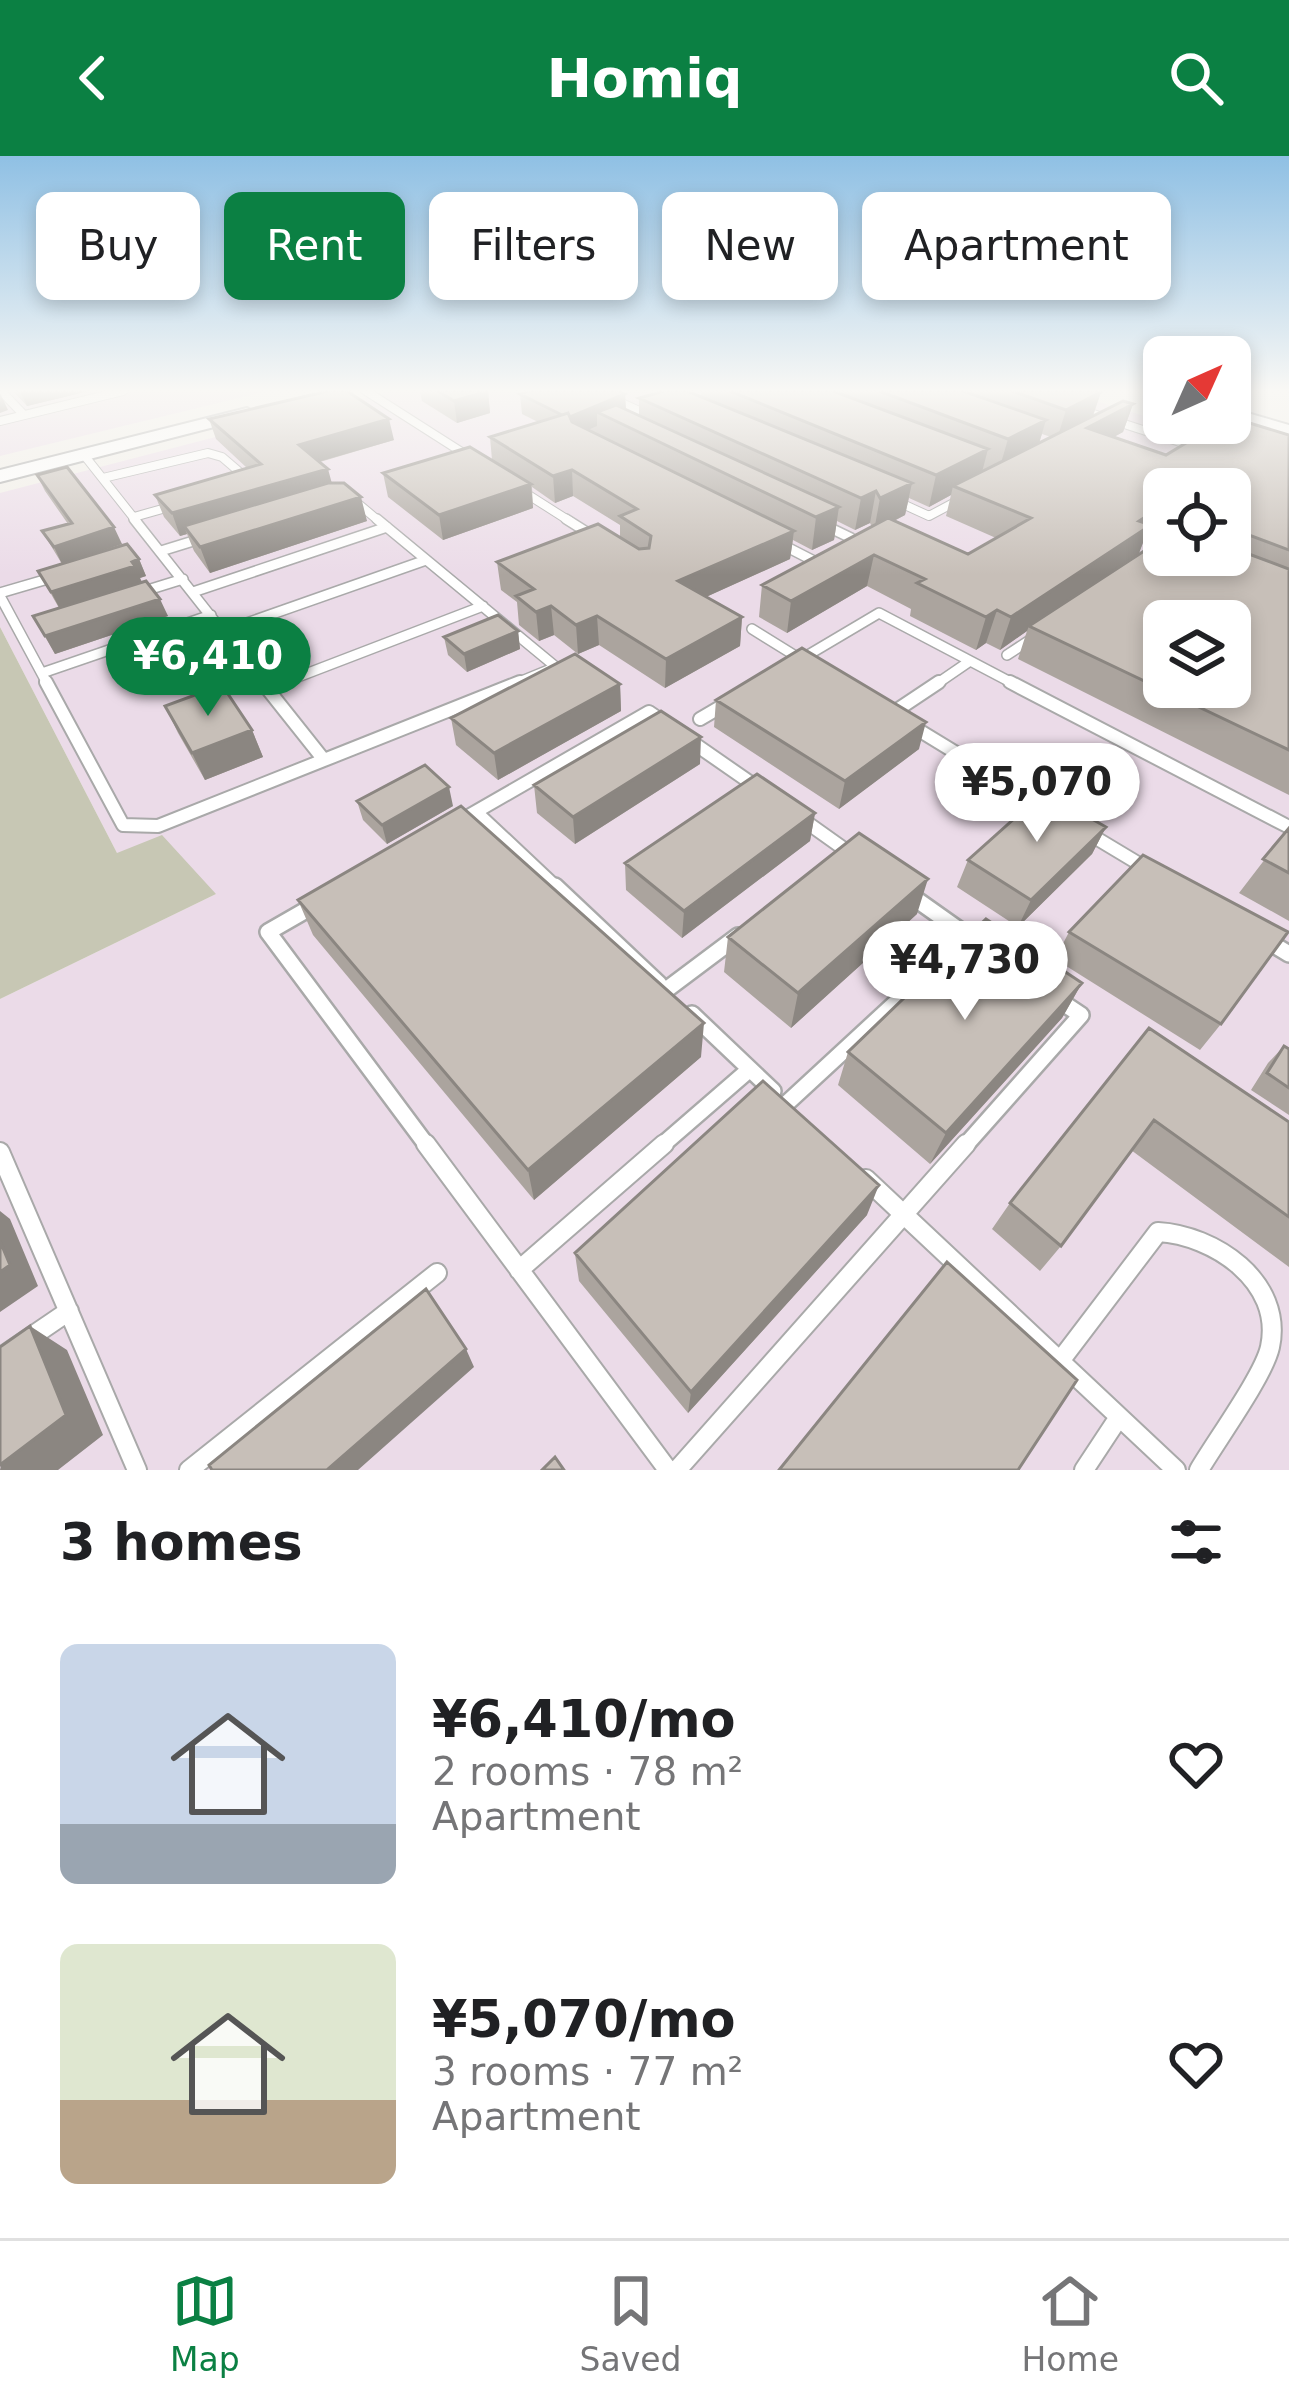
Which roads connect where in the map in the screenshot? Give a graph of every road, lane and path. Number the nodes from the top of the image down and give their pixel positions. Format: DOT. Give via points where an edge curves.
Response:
graph roads {
  1 [pos="95,452"];
  2 [pos="462,452"];
  3 [pos="84,455"];
  4 [pos="485,467"];
  5 [pos="243,475"];
  6 [pos="0,476"];
  7 [pos="103,478"];
  8 [pos="505,480"];
  9 [pos="887,497"];
  10 [pos="964,497"];
  11 [pos="343,498"];
  12 [pos="193,501"];
  13 [pos="134,517"];
  14 [pos="808,517"];
  15 [pos="387,527"];
  16 [pos="225,531"];
  17 [pos="851,538"];
  18 [pos="776,542"];
  19 [pos="604,543"];
  20 [pos="158,548"];
  21 [pos="134,552"];
  22 [pos="427,560"];
  23 [pos="816,562"];
  24 [pos="67,573"];
  25 [pos="183,579"];
  26 [pos="193,592"];
  27 [pos="0,595"];
  28 [pos="122,599"];
  29 [pos="483,606"];
  30 [pos="211,615"];
  31 [pos="40,625"];
  32 [pos="752,629"];
  33 [pos="1046,629"];
  34 [pos="19,632"];
  35 [pos="224,632"];
  36 [pos="1007,656"];
  37 [pos="801,659"];
  38 [pos="970,661"];
  39 [pos="819,670"];
  40 [pos="781,671"];
  41 [pos="42,673"];
  42 [pos="268,688"];
  43 [pos="740,695"];
  44 [pos="873,703"];
  45 [pos="891,714"];
  46 [pos="700,719"];
  47 [pos="324,760"];
  48 [pos="776,801"];
  49 [pos="476,812"];
  50 [pos="794,813"];
  51 [pos="1289,827"];
  52 [pos="438,833"];
  53 [pos="848,851"];
  54 [pos="866,864"];
  55 [pos="830,866"];
  56 [pos="1170,882"];
  57 [pos="900,888"];
  58 [pos="325,899"];
  59 [pos="757,921"];
  60 [pos="1249,930"];
  61 [pos="968,936"];
  62 [pos="1289,954"];
  63 [pos="1006,963"];
  64 [pos="1043,989"];
  65 [pos="666,990"];
  66 [pos="750,1069"];
  67 [pos="786,1104"];
  68 [pos="803,1120"];
  69 [pos="0,1152"];
  70 [pos="854,1167"];
  71 [pos="6,1181"];
  72 [pos="904,1215"];
  73 [pos="519,1270"];
  74 [pos="437,1273"];
  75 [pos="69,1311"];
  76 [pos="0,1358"];
  77 [pos="1060,1361"];
  78 [pos="1120,1417"];
  79 [pos="137,1470"];
  80 [pos="189,1470"];
  81 [pos="668,1470"];
  82 [pos="677,1470"];
  83 [pos="1084,1470"];
  84 [pos="1176,1470"];
  85 [pos="1199,1470"];
  1 -- 3 [label="street"];
  2 -- 4 [label="lane"];
  3 -- 6 [label="street"];
  3 -- 7 [label="lane"];
  5 -- 7 [label="lane" via="208,453"];
  7 -- 13 [label="lane"];
  8 -- 19 [label="lane"];
  9 -- 10 [label="lane" via="929,516"];
  11 -- 15 [label="lane"];
  12 -- 13 [label="lane"];
  13 -- 20 [label="lane"];
  14 -- 17 [label="lane"];
  15 -- 22 [label="lane"];
  15 -- 26 [label="lane"];
  16 -- 20 [label="lane"];
  18 -- 23 [label="lane"];
  20 -- 21 [label="lane"];
  20 -- 25 [label="lane"];
  22 -- 29 [label="lane"];
  22 -- 35 [label="lane"];
  24 -- 27 [label="lane"];
  25 -- 26 [label="lane"];
  25 -- 28 [label="lane"];
  26 -- 30 [label="lane"];
  27 -- 34 [label="lane"];
  29 -- 42 [label="lane"];
  29 -- 47 [label="lane" via="556,667"];
  30 -- 35 [label="lane"];
  30 -- 41 [label="lane"];
  31 -- 34 [label="lane"];
  32 -- 37 [label="lane"];
  33 -- 36 [label="lane"];
  34 -- 41 [label="lane"];
  35 -- 42 [label="lane"];
  37 -- 38 [label="lane" via="879,613"];
  37 -- 39 [label="lane"];
  37 -- 40 [label="lane"];
  38 -- 45 [label="lane"];
  38 -- 51 [label="lane"];
  41 -- 47 [label="lane" via="123,825 158,826"];
  42 -- 47 [label="lane"];
  43 -- 46 [label="lane"];
  44 -- 45 [label="lane"];
  45 -- 56 [label="lane"];
  48 -- 49 [label="lane" via="649,712"];
  49 -- 52 [label="lane"];
  49 -- 65 [label="lane"];
  50 -- 53 [label="lane"];
  53 -- 54 [label="lane"];
  53 -- 55 [label="lane"];
  57 -- 61 [label="lane"];
  58 -- 73 [label="lane" via="268,932"];
  59 -- 65 [label="lane"];
  60 -- 62 [label="lane"];
  61 -- 63 [label="lane"];
  61 -- 67 [label="lane"];
  64 -- 72 [label="lane" via="1081,1016"];
  65 -- 66 [label="lane"];
  66 -- 67 [label="lane"];
  66 -- 73 [label="lane"];
  67 -- 68 [label="lane"];
  69 -- 71 [label="lane"];
  70 -- 72 [label="lane"];
  71 -- 75 [label="lane"];
  72 -- 77 [label="lane"];
  72 -- 82 [label="lane"];
  73 -- 81 [label="lane"];
  74 -- 80 [label="lane"];
  75 -- 76 [label="lane"];
  75 -- 79 [label="lane"];
  77 -- 78 [label="lane"];
  77 -- 85 [label="lane" via="1158,1232 1220,1251 1263,1293 1273,1333"];
  78 -- 83 [label="lane"];
  78 -- 84 [label="lane"];
}
